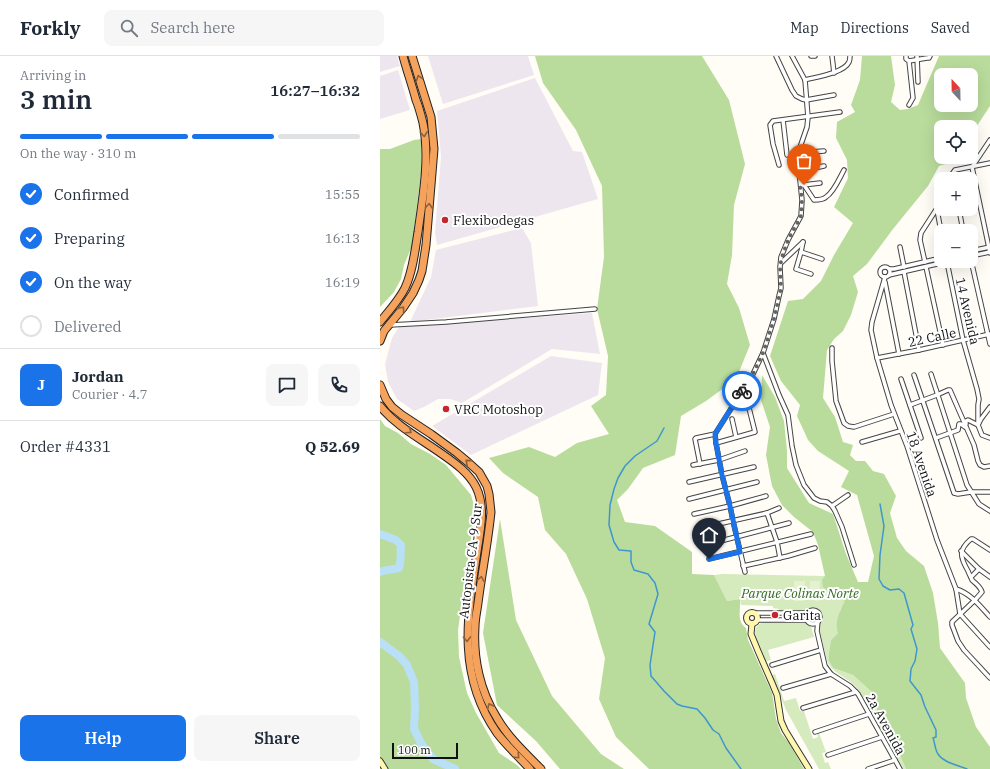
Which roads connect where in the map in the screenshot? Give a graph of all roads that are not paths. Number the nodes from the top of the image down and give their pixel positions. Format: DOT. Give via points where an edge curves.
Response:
graph roads {
  1 [pos="403,56"];
  2 [pos="412,56"];
  3 [pos="776,56"];
  4 [pos="792,56"];
  5 [pos="811,56"];
  6 [pos="815,56"];
  7 [pos="832,56"];
  8 [pos="850,56"];
  9 [pos="906,56"];
  10 [pos="930,56"];
  11 [pos="918,58"];
  12 [pos="909,61"];
  13 [pos="834,73"];
  14 [pos="805,80"];
  15 [pos="918,82"];
  16 [pos="834,95"];
  17 [pos="806,100"];
  18 [pos="909,105"];
  19 [pos="840,112"];
  20 [pos="808,116"];
  21 [pos="784,120"];
  22 [pos="990,140"];
  23 [pos="824,151"];
  24 [pos="798,153"];
  25 [pos="787,155"];
  26 [pos="990,163"];
  27 [pos="779,165"];
  28 [pos="824,166"];
  29 [pos="972,167"];
  30 [pos="844,170"];
  31 [pos="799,171"];
  32 [pos="953,172"];
  33 [pos="820,183"];
  34 [pos="802,185"];
  35 [pos="934,214"];
  36 [pos="416,242"];
  37 [pos="426,245"];
  38 [pos="900,247"];
  39 [pos="989,247"];
  40 [pos="978,250"];
  41 [pos="801,252"];
  42 [pos="990,252"];
  43 [pos="978,255"];
  44 [pos="822,259"];
  45 [pos="934,260"];
  46 [pos="925,262"];
  47 [pos="781,264"];
  48 [pos="934,265"];
  49 [pos="904,267"];
  50 [pos="926,267"];
  51 [pos="949,268"];
  52 [pos="973,268"];
  53 [pos="889,269"];
  54 [pos="904,272"];
  55 [pos="811,274"];
  56 [pos="889,275"];
  57 [pos="885,279"];
  58 [pos="595,309"];
  59 [pos="380,322"];
  60 [pos="389,325"];
  61 [pos="989,334"];
  62 [pos="380,340"];
  63 [pos="964,340"];
  64 [pos="990,344"];
  65 [pos="943,345"];
  66 [pos="832,348"];
  67 [pos="919,350"];
  68 [pos="763,353"];
  69 [pos="899,354"];
  70 [pos="877,358"];
  71 [pos="931,374"];
  72 [pos="914,375"];
  73 [pos="901,379"];
  74 [pos="380,385"];
  75 [pos="937,395"];
  76 [pos="923,400"];
  77 [pos="748,404"];
  78 [pos="910,405"];
  79 [pos="380,406"];
  80 [pos="990,406"];
  81 [pos="894,414"];
  82 [pos="732,420"];
  83 [pos="978,425"];
  84 [pos="966,428"];
  85 [pos="900,431"];
  86 [pos="950,433"];
  87 [pos="715,434"];
  88 [pos="736,437"];
  89 [pos="921,438"];
  90 [pos="936,438"];
  91 [pos="990,438"];
  92 [pos="862,442"];
  93 [pos="716,443"];
  94 [pos="745,451"];
  95 [pos="719,460"];
  96 [pos="700,464"];
  97 [pos="693,465"];
  98 [pos="754,466"];
  99 [pos="990,466"];
  100 [pos="722,475"];
  101 [pos="689,482"];
  102 [pos="757,482"];
  103 [pos="726,490"];
  104 [pos="971,492"];
  105 [pos="990,492"];
  106 [pos="848,495"];
  107 [pos="766,496"];
  108 [pos="689,499"];
  109 [pos="730,506"];
  110 [pos="832,506"];
  111 [pos="778,508"];
  112 [pos="990,511"];
  113 [pos="767,512"];
  114 [pos="694,514"];
  115 [pos="733,521"];
  116 [pos="789,523"];
  117 [pos="772,527"];
  118 [pos="705,528"];
  119 [pos="811,534"];
  120 [pos="736,537"];
  121 [pos="777,542"];
  122 [pos="714,543"];
  123 [pos="815,548"];
  124 [pos="990,550"];
  125 [pos="961,551"];
  126 [pos="740,552"];
  127 [pos="780,558"];
  128 [pos="709,559"];
  129 [pos="854,565"];
  130 [pos="743,566"];
  131 [pos="979,569"];
  132 [pos="744,572"];
  133 [pos="971,576"];
  134 [pos="990,577"];
  135 [pos="956,589"];
  136 [pos="975,600"];
  137 [pos="770,612"];
  138 [pos="752,613"];
  139 [pos="807,613"];
  140 [pos="960,614"];
  141 [pos="990,616"];
  142 [pos="770,619"];
  143 [pos="757,620"];
  144 [pos="807,620"];
  145 [pos="818,620"];
  146 [pos="810,623"];
  147 [pos="752,624"];
  148 [pos="817,631"];
  149 [pos="990,647"];
  150 [pos="821,650"];
  151 [pos="772,666"];
  152 [pos="831,674"];
  153 [pos="990,678"];
  154 [pos="783,688"];
  155 [pos="856,692"];
  156 [pos="803,708"];
  157 [pos="869,714"];
  158 [pos="815,732"];
  159 [pos="882,737"];
  160 [pos="828,755"];
  161 [pos="895,760"];
  162 [pos="380,761"];
  163 [pos="385,769"];
  164 [pos="530,769"];
  165 [pos="540,769"];
  166 [pos="809,769"];
  167 [pos="868,769"];
  168 [pos="900,769"];
  1 -- 36 [label="highway, one-way" via="423,123 425,143 426,164"];
  37 -- 2 [label="highway, one-way" via="433,134 431,117"];
  3 -- 17 [label="street" via="796,96"];
  4 -- 14 [label="street"];
  5 -- 6 [label="street"];
  7 -- 13 [label="street"];
  8 -- 13 [label="street" via="848,64"];
  9 -- 12 [label="street"];
  10 -- 11 [label="street"];
  11 -- 12 [label="street"];
  11 -- 15 [label="street"];
  12 -- 18 [label="street" via="913,98"];
  13 -- 14 [label="street"];
  14 -- 17 [label="street"];
  16 -- 17 [label="street"];
  17 -- 20 [label="street"];
  19 -- 20 [label="street"];
  20 -- 21 [label="street"];
  20 -- 24 [label="street" via="808,127"];
  21 -- 25 [label="street"];
  21 -- 27 [label="street" via="773,121 770,125"];
  22 -- 29 [label="street"];
  23 -- 24 [label="street"];
  24 -- 31 [label="street"];
  26 -- 29 [label="street"];
  28 -- 31 [label="street"];
  29 -- 32 [label="street"];
  29 -- 39 [label="street"];
  30 -- 34 [label="street" via="824,199 814,200"];
  31 -- 34 [label="street"];
  33 -- 34 [label="street"];
  34 -- 47 [label="street" via="801,216 784,251"];
  35 -- 46 [label="street" via="920,236"];
  36 -- 37 [label="highway"];
  36 -- 59 [label="highway" via="405,287"];
  60 -- 37 [label="highway, one-way" via="413,294 422,271"];
  38 -- 49 [label="street"];
  39 -- 40 [label="street"];
  39 -- 42 [label="street"];
  41 -- 44 [label="street"];
  41 -- 47 [label="street" via="803,242"];
  41 -- 55 [label="street" via="796,269"];
  42 -- 43 [label="street"];
  45 -- 46 [label="street"];
  46 -- 49 [label="street"];
  47 -- 68 [label="street" via="781,288"];
  48 -- 50 [label="street"];
  49 -- 53 [label="street"];
  50 -- 54 [label="street"];
  50 -- 65 [label="street"];
  51 -- 63 [label="street, 14 Avenida"];
  52 -- 61 [label="street"];
  53 -- 56 [label="street"];
  53 -- 57 [label="street" via="884,267 880,270 880,275"];
  54 -- 56 [label="street"];
  54 -- 67 [label="street"];
  56 -- 57 [label="street"];
  57 -- 69 [label="street"];
  57 -- 70 [label="street, 18 Avenida" via="871,330"];
  58 -- 60 [label="street"];
  60 -- 62 [label="highway"];
  61 -- 63 [label="street, 22 Calle"];
  61 -- 64 [label="street"];
  63 -- 65 [label="street, 22 Calle"];
  63 -- 83 [label="street, 14 Avenida" via="978,389"];
  65 -- 67 [label="street, 22 Calle"];
  66 -- 81 [label="street" via="836,401 844,423 854,427"];
  67 -- 69 [label="street, 22 Calle"];
  68 -- 87 [label="street" via="753,374"];
  68 -- 110 [label="street" via="788,414 796,465 804,485 814,498"];
  69 -- 70 [label="street, 22 Calle"];
  70 -- 81 [label="street, 18 Avenida"];
  71 -- 75 [label="street"];
  72 -- 76 [label="street"];
  73 -- 78 [label="street"];
  165 -- 74 [label="highway, Autopista CA-9 Sur, one-way" via="497,719 478,669 475,627 491,512 487,486 479,472 469,463 392,407"];
  75 -- 76 [label="street"];
  75 -- 84 [label="street" via="952,391"];
  75 -- 86 [label="street"];
  76 -- 78 [label="street"];
  76 -- 90 [label="street"];
  77 -- 88 [label="street" via="755,432"];
  78 -- 89 [label="street"];
  79 -- 164 [label="highway, Autopista CA-9 Sur, one-way" via="394,421 462,469 476,487 482,514 467,628 470,670 479,698 491,722 504,741"];
  80 -- 83 [label="street"];
  81 -- 85 [label="street, 18 Avenida"];
  82 -- 88 [label="street"];
  83 -- 84 [label="street" via="967,420"];
  83 -- 91 [label="street, 14 Avenida" via="982,435"];
  84 -- 86 [label="street" via="959,424 958,430"];
  84 -- 99 [label="street" via="980,465"];
  85 -- 92 [label="street"];
  85 -- 135 [label="street, 18 Avenida"];
  86 -- 90 [label="street"];
  86 -- 104 [label="street"];
  87 -- 93 [label="street"];
  87 -- 96 [label="street" via="695,439"];
  88 -- 93 [label="street"];
  90 -- 104 [label="street" via="954,493"];
  93 -- 95 [label="street"];
  94 -- 95 [label="street"];
  95 -- 96 [label="street"];
  95 -- 100 [label="street"];
  96 -- 97 [label="street"];
  98 -- 100 [label="street"];
  100 -- 101 [label="street"];
  100 -- 103 [label="street"];
  102 -- 103 [label="street"];
  103 -- 108 [label="street"];
  103 -- 109 [label="street"];
  104 -- 105 [label="street"];
  104 -- 112 [label="street" via="979,504"];
  106 -- 110 [label="street"];
  107 -- 109 [label="street"];
  109 -- 114 [label="street"];
  109 -- 115 [label="street"];
  110 -- 129 [label="street" via="842,527"];
  111 -- 113 [label="street"];
  113 -- 115 [label="street"];
  113 -- 117 [label="street"];
  115 -- 118 [label="street"];
  115 -- 120 [label="street"];
  116 -- 117 [label="street"];
  117 -- 120 [label="street"];
  117 -- 121 [label="street"];
  119 -- 121 [label="street"];
  120 -- 122 [label="street"];
  120 -- 126 [label="street"];
  121 -- 126 [label="street"];
  121 -- 127 [label="street"];
  123 -- 127 [label="street"];
  124 -- 125 [label="street" via="971,539"];
  125 -- 131 [label="street"];
  125 -- 133 [label="street" via="961,558"];
  126 -- 128 [label="street"];
  126 -- 130 [label="street"];
  127 -- 130 [label="street"];
  130 -- 132 [label="street"];
  131 -- 133 [label="street"];
  131 -- 134 [label="street"];
  133 -- 136 [label="street" via="982,592"];
  135 -- 136 [label="street"];
  135 -- 140 [label="street, 18 Avenida"];
  136 -- 140 [label="street"];
  136 -- 141 [label="street"];
  137 -- 138 [label="street"];
  137 -- 139 [label="street"];
  137 -- 142 [label="street"];
  138 -- 143 [label="street" via="756,615"];
  138 -- 147 [label="street" via="748,614 747,618"];
  139 -- 144 [label="street"];
  139 -- 145 [label="street" via="816,611 819,614"];
  140 -- 149 [label="street"];
  140 -- 153 [label="street" via="952,622 958,641"];
  142 -- 143 [label="street"];
  142 -- 144 [label="street"];
  143 -- 147 [label="street"];
  144 -- 146 [label="street"];
  145 -- 146 [label="street"];
  145 -- 148 [label="street"];
  146 -- 148 [label="street"];
  147 -- 166 [label="street" via="752,634 777,695 781,721"];
  148 -- 150 [label="street"];
  150 -- 151 [label="street"];
  150 -- 152 [label="street" via="825,666"];
  152 -- 154 [label="street"];
  152 -- 155 [label="street, 2a Avenida"];
  155 -- 156 [label="street"];
  155 -- 157 [label="street, 2a Avenida"];
  157 -- 158 [label="street"];
  157 -- 159 [label="street, 2a Avenida"];
  159 -- 160 [label="street"];
  159 -- 161 [label="street, 2a Avenida"];
  161 -- 167 [label="street"];
  161 -- 168 [label="street, 2a Avenida"];
  162 -- 163 [label="street"];
}
